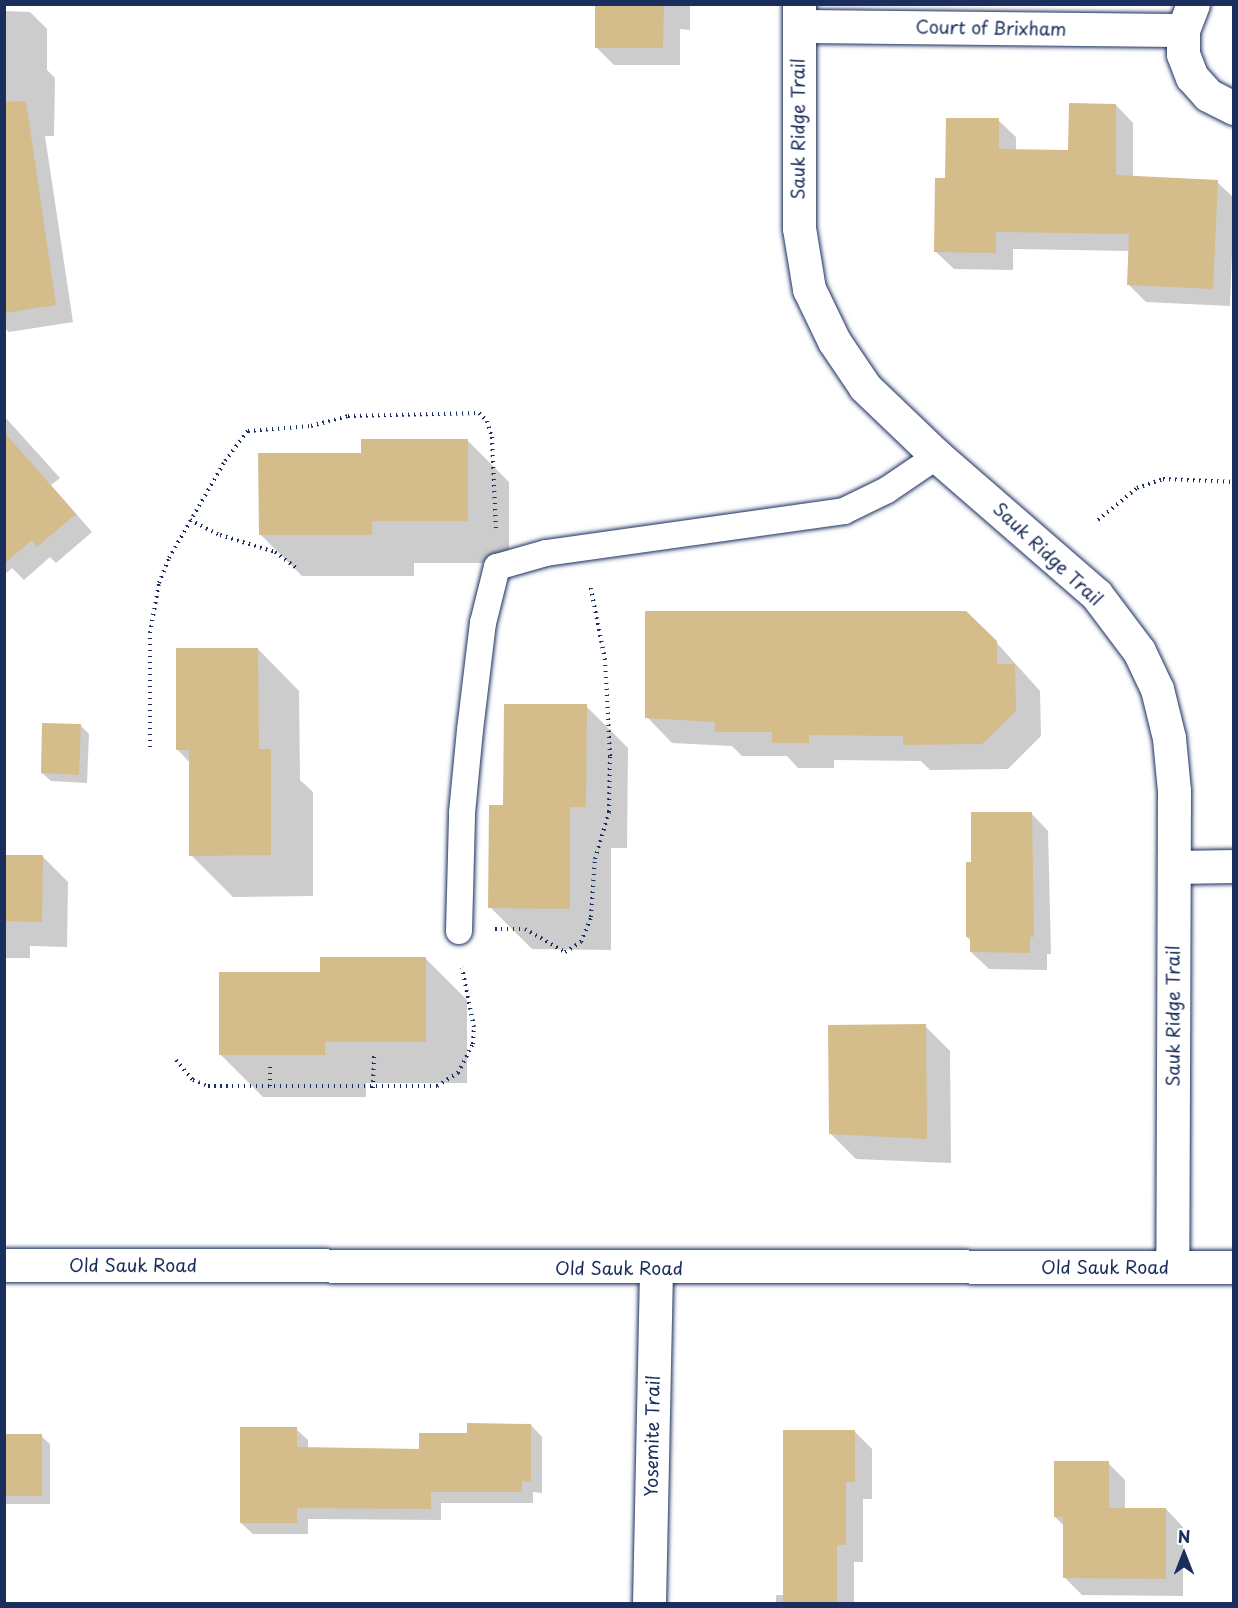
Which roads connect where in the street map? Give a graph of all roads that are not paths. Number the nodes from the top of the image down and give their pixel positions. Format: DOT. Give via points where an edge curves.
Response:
graph roads {
  1 [pos="799,15"];
  2 [pos="1188,17"];
  3 [pos="1233,108"];
  4 [pos="937,456"];
  5 [pos="1233,866"];
  6 [pos="1174,867"];
  7 [pos="459,931"];
  8 [pos="4,1265"];
  9 [pos="1172,1266"];
  10 [pos="1233,1267"];
  11 [pos="656,1268"];
  12 [pos="649,1604"];
  1 -- 2 [label="street, Court of Brixham"];
  1 -- 4 [label="street, Sauk Ridge Trail" via="796,173 799,228 809,289 834,341 865,387"];
  2 -- 3 [label="street, Court of Brixham" via="1184,54 1192,77 1208,95"];
  4 -- 6 [label="street, Sauk Ridge Trail" via="1096,594 1139,651 1157,689 1169,738"];
  4 -- 7 [label="lane" via="887,490 844,511 581,549 496,567 483,624 470,730 462,813"];
  5 -- 6 [label="street"];
  6 -- 9 [label="street, Sauk Ridge Trail"];
  8 -- 11 [label="street, Old Sauk Road"];
  9 -- 10 [label="street, Old Sauk Road"];
  9 -- 11 [label="street, Old Sauk Road"];
  11 -- 12 [label="street, Yosemite Trail"];
}
